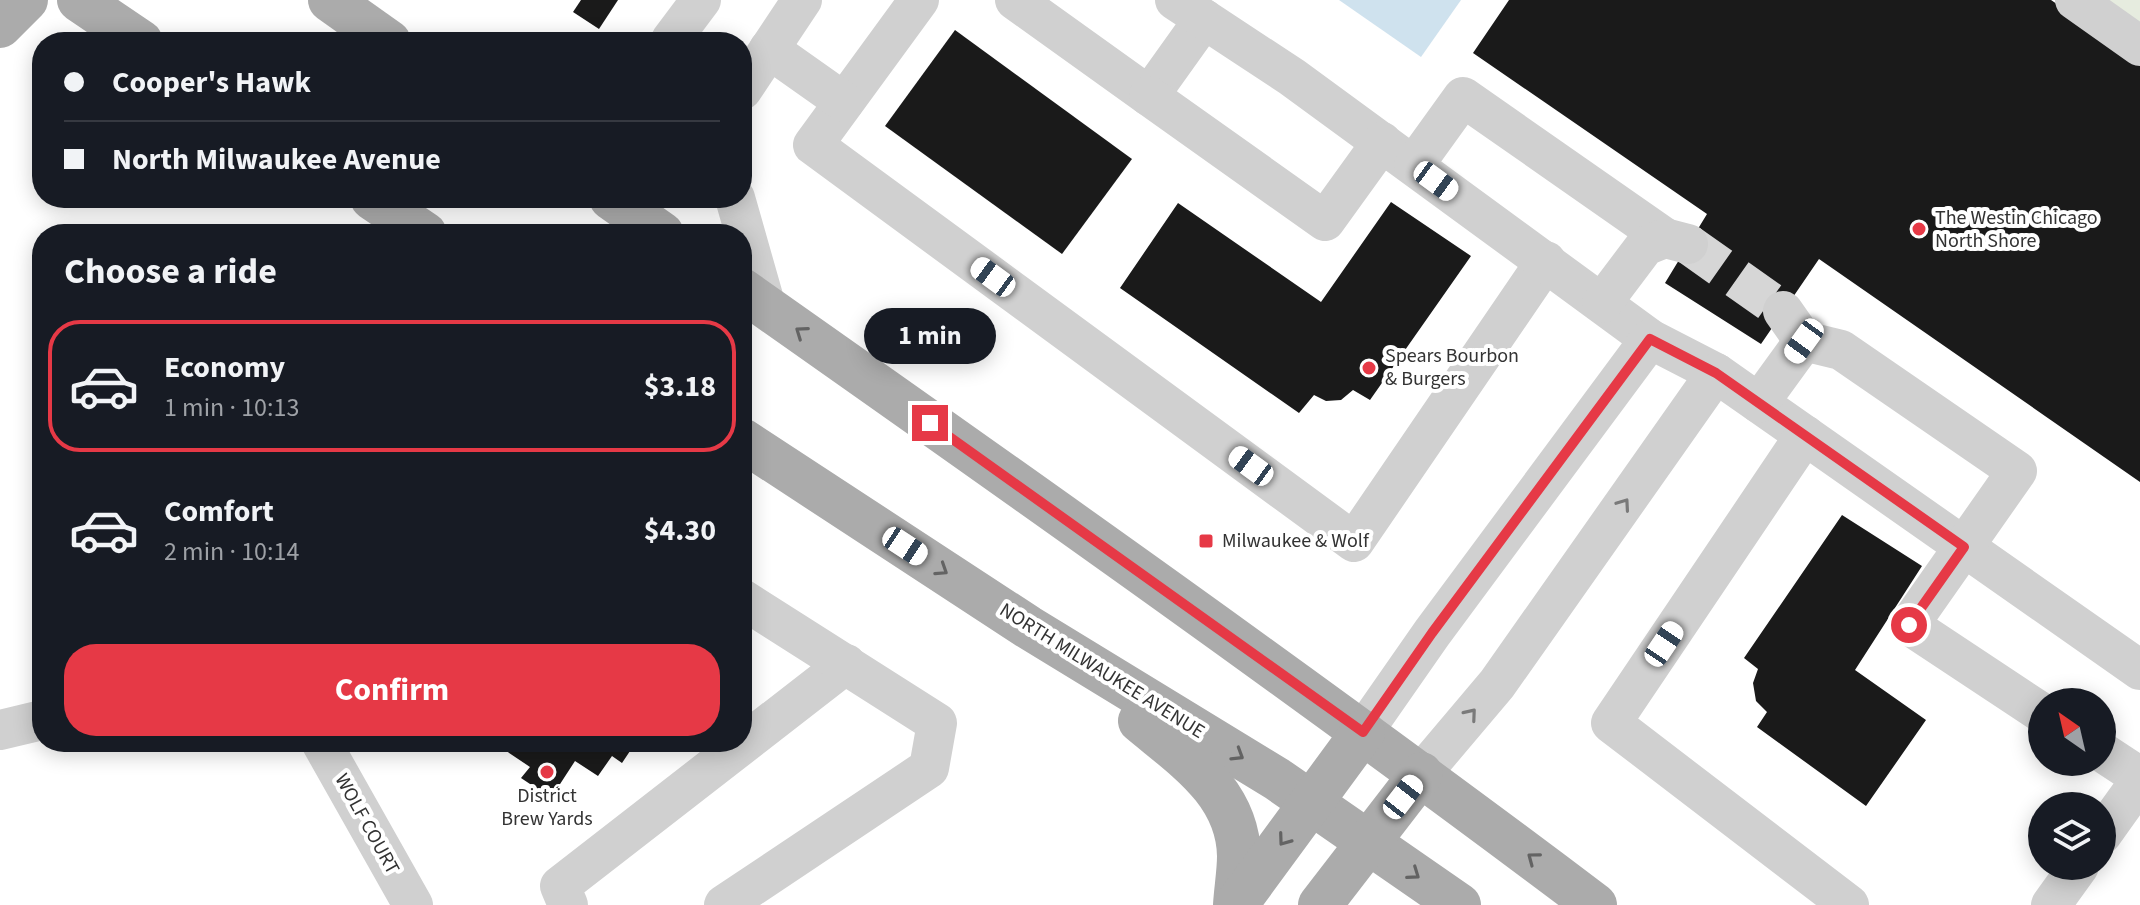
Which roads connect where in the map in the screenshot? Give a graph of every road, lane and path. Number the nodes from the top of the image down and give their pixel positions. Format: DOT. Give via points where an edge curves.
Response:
graph roads {
  1 [pos="26,0"];
  2 [pos="79,0"];
  3 [pos="330,0"];
  4 [pos="701,0"];
  5 [pos="802,0"];
  6 [pos="919,0"];
  7 [pos="1015,0"];
  8 [pos="2075,0"];
  9 [pos="1189,10"];
  10 [pos="0,26"];
  11 [pos="126,32"];
  12 [pos="375,32"];
  13 [pos="677,32"];
  14 [pos="2140,46"];
  15 [pos="769,49"];
  16 [pos="752,75"];
  17 [pos="1149,96"];
  18 [pos="844,102"];
  19 [pos="1382,142"];
  20 [pos="1414,165"];
  21 [pos="387,208"];
  22 [pos="625,208"];
  23 [pos="410,224"];
  24 [pos="648,224"];
  25 [pos="1546,261"];
  26 [pos="754,299"];
  27 [pos="1602,303"];
  28 [pos="1650,339"];
  29 [pos="1716,373"];
  30 [pos="1759,403"];
  31 [pos="1805,435"];
  32 [pos="752,447"];
  33 [pos="1964,547"];
  34 [pos="752,605"];
  35 [pos="1028,627"];
  36 [pos="846,664"];
  37 [pos="2140,670"];
  38 [pos="2028,704"];
  39 [pos="32,722"];
  40 [pos="0,730"];
  41 [pos="1363,732"];
  42 [pos="752,737"];
  43 [pos="326,752"];
  44 [pos="733,752"];
  45 [pos="2116,762"];
  46 [pos="1421,774"];
  47 [pos="2140,779"];
  48 [pos="1312,802"];
  49 [pos="2116,814"];
  50 [pos="1368,842"];
  51 [pos="2069,880"];
  52 [pos="409,904"];
  53 [pos="568,905"];
  54 [pos="724,905"];
  55 [pos="1235,905"];
  56 [pos="1320,905"];
  57 [pos="1459,905"];
  58 [pos="1595,905"];
  59 [pos="1849,905"];
  60 [pos="2051,905"];
  1 -- 10 [label="main road"];
  2 -- 11 [label="main road"];
  3 -- 12 [label="main road"];
  4 -- 13 [label="lane"];
  5 -- 15 [label="lane"];
  6 -- 18 [label="lane"];
  7 -- 17 [label="lane"];
  8 -- 14 [label="lane"];
  9 -- 17 [label="lane"];
  9 -- 19 [label="lane"];
  15 -- 16 [label="lane"];
  15 -- 18 [label="lane"];
  17 -- 19 [label="lane" via="1325,221"];
  18 -- 25 [label="lane" via="813,145 1354,542"];
  19 -- 20 [label="lane"];
  20 -- 25 [label="lane"];
  20 -- 27 [label="lane" via="1463,97 1677,241 1645,246"];
  21 -- 23 [label="main road"];
  22 -- 24 [label="main road"];
  25 -- 27 [label="lane"];
  41 -- 26 [label="main road, one-way"];
  27 -- 28 [label="lane"];
  28 -- 29 [label="lane"];
  28 -- 41 [label="lane"];
  29 -- 30 [label="lane"];
  46 -- 29 [label="lane, one-way" via="1497,684"];
  30 -- 31 [label="lane"];
  30 -- 33 [label="lane" via="1794,326 1841,350 2017,471"];
  31 -- 33 [label="lane"];
  31 -- 59 [label="lane" via="1611,723"];
  32 -- 35 [label="main road, NORTH MILWAUKEE AVENUE, one-way"];
  33 -- 37 [label="lane"];
  33 -- 38 [label="lane" via="1909,625"];
  34 -- 36 [label="lane"];
  35 -- 48 [label="main road, NORTH MILWAUKEE AVENUE, one-way"];
  35 -- 55 [label="main road" via="1216,788 1236,832"];
  36 -- 42 [label="lane"];
  36 -- 54 [label="lane" via="937,723 929,768"];
  39 -- 40 [label="lane"];
  41 -- 46 [label="main road"];
  41 -- 48 [label="main road"];
  43 -- 52 [label="lane, WOLF COURT"];
  44 -- 53 [label="lane" via="560,886"];
  45 -- 47 [label="lane"];
  46 -- 50 [label="main road"];
  58 -- 46 [label="main road, one-way"];
  47 -- 49 [label="lane"];
  48 -- 50 [label="main road, NORTH MILWAUKEE AVENUE"];
  48 -- 55 [label="main road, one-way"];
  50 -- 56 [label="main road"];
  50 -- 57 [label="main road, NORTH MILWAUKEE AVENUE, one-way"];
  51 -- 60 [label="lane"];
}
